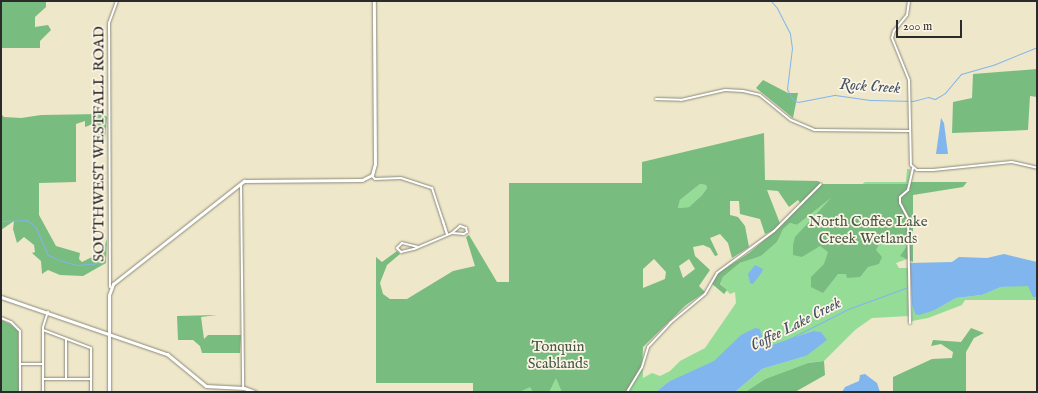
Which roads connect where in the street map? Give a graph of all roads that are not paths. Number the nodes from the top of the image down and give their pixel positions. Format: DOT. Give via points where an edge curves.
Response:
graph roads {
  1 [pos="118,1"];
  2 [pos="374,1"];
  3 [pos="909,1"];
  4 [pos="656,99"];
  5 [pos="909,131"];
  6 [pos="913,168"];
  7 [pos="1037,168"];
  8 [pos="372,175"];
  9 [pos="241,182"];
  10 [pos="821,184"];
  11 [pos="452,233"];
  12 [pos="447,234"];
  13 [pos="418,247"];
  14 [pos="110,288"];
  15 [pos="1,297"];
  16 [pos="48,312"];
  17 [pos="1,318"];
  18 [pos="910,324"];
  19 [pos="43,330"];
  20 [pos="109,333"];
  21 [pos="66,339"];
  22 [pos="20,364"];
  23 [pos="43,364"];
  24 [pos="43,379"];
  25 [pos="66,379"];
  26 [pos="91,379"];
  27 [pos="242,388"];
  28 [pos="109,391"];
  29 [pos="20,392"];
  30 [pos="43,392"];
  31 [pos="91,392"];
  32 [pos="254,392"];
  33 [pos="627,392"];
  1 -- 14 [label="street, SOUTHWEST WESTFALL ROAD" via="109,23"];
  2 -- 8 [label="main road" via="375,164"];
  3 -- 5 [label="street" via="908,15 894,31 892,38 909,80"];
  4 -- 5 [label="street" via="682,100 719,91 743,91 760,95 791,120 814,130"];
  5 -- 6 [label="street" via="910,162"];
  6 -- 7 [label="street" via="939,170 1012,162"];
  6 -- 18 [label="street" via="908,190 900,197 900,203 908,218"];
  8 -- 9 [label="main road" via="362,180"];
  8 -- 12 [label="street" via="374,179 401,178 428,186 434,192"];
  9 -- 14 [label="main road"];
  9 -- 27 [label="street"];
  10 -- 33 [label="street" via="774,231 718,272 705,294 668,325 648,347 642,367"];
  11 -- 11 [label="street" via="464,234 466,228 460,226"];
  11 -- 12 [label="street"];
  12 -- 13 [label="street"];
  13 -- 13 [label="street" via="403,252 396,248 402,242"];
  14 -- 20 [label="main road"];
  15 -- 16 [label="main road"];
  16 -- 19 [label="street"];
  16 -- 20 [label="main road"];
  17 -- 22 [label="street" via="11,322 20,331"];
  19 -- 21 [label="street"];
  19 -- 23 [label="street"];
  20 -- 27 [label="main road" via="169,355 206,386"];
  20 -- 28 [label="main road"];
  21 -- 25 [label="street"];
  21 -- 26 [label="street" via="91,347"];
  22 -- 23 [label="street"];
  22 -- 29 [label="street"];
  23 -- 24 [label="street"];
  24 -- 25 [label="street"];
  24 -- 30 [label="street"];
  25 -- 26 [label="street"];
  26 -- 31 [label="street"];
  27 -- 32 [label="main road"];
}
